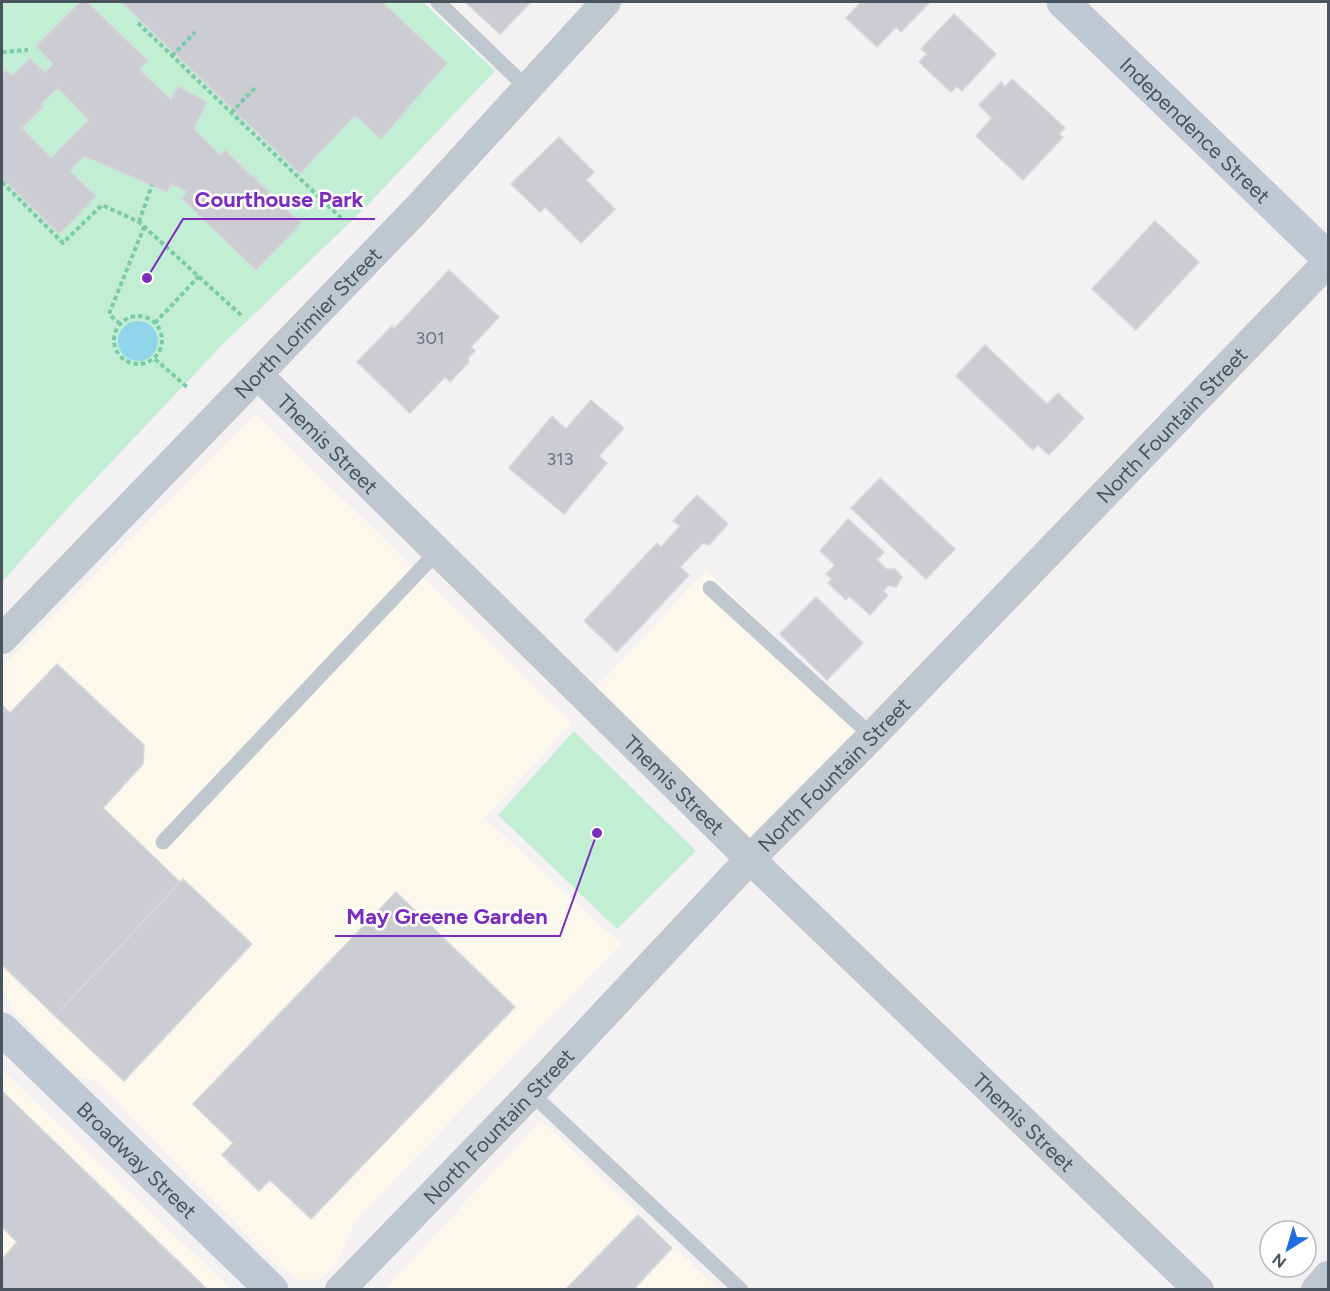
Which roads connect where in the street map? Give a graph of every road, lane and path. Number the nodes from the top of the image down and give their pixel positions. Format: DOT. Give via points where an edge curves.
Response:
graph roads {
  1 [pos="438,2"];
  2 [pos="606,2"];
  3 [pos="1063,2"];
  4 [pos="138,23"];
  5 [pos="195,32"];
  6 [pos="28,50"];
  7 [pos="2,52"];
  8 [pos="172,56"];
  9 [pos="255,88"];
  10 [pos="527,88"];
  11 [pos="231,112"];
  12 [pos="2,182"];
  13 [pos="152,185"];
  14 [pos="341,218"];
  15 [pos="139,222"];
  16 [pos="144,227"];
  17 [pos="1329,260"];
  18 [pos="199,276"];
  19 [pos="243,317"];
  20 [pos="155,323"];
  21 [pos="120,324"];
  22 [pos="154,358"];
  23 [pos="258,375"];
  24 [pos="188,388"];
  25 [pos="437,552"];
  26 [pos="710,588"];
  27 [pos="2,639"];
  28 [pos="872,736"];
  29 [pos="163,842"];
  30 [pos="750,859"];
  31 [pos="2,1029"];
  32 [pos="531,1093"];
  33 [pos="1329,1276"];
  34 [pos="272,1290"];
  35 [pos="340,1290"];
  36 [pos="741,1290"];
  37 [pos="1199,1290"];
  38 [pos="1316,1290"];
  1 -- 10 [label="lane"];
  2 -- 10 [label="street, North Lorimier Street"];
  3 -- 17 [label="main road, Independence Street"];
  4 -- 8 [label="path"];
  5 -- 8 [label="path"];
  6 -- 7 [label="path"];
  8 -- 11 [label="path"];
  9 -- 11 [label="path"];
  10 -- 23 [label="street, North Lorimier Street"];
  11 -- 14 [label="path"];
  12 -- 15 [label="path" via="63,243 102,205"];
  13 -- 15 [label="path"];
  15 -- 16 [label="path"];
  16 -- 18 [label="path"];
  16 -- 21 [label="path" via="109,314"];
  17 -- 28 [label="street, North Fountain Street"];
  18 -- 19 [label="path"];
  18 -- 20 [label="path"];
  20 -- 21 [label="path" via="136,316"];
  20 -- 22 [label="path" via="162,338"];
  21 -- 22 [label="path" via="114,336 123,359 139,364"];
  22 -- 24 [label="path"];
  23 -- 25 [label="street, Themis Street"];
  23 -- 27 [label="street, North Lorimier Street"];
  25 -- 29 [label="lane"];
  25 -- 30 [label="street, Themis Street"];
  26 -- 28 [label="lane"];
  28 -- 30 [label="street, North Fountain Street"];
  30 -- 32 [label="street, North Fountain Street"];
  30 -- 37 [label="street, Themis Street"];
  31 -- 34 [label="main road, Broadway Street"];
  32 -- 35 [label="street, North Fountain Street"];
  32 -- 36 [label="lane"];
  33 -- 38 [label="street"];
}
